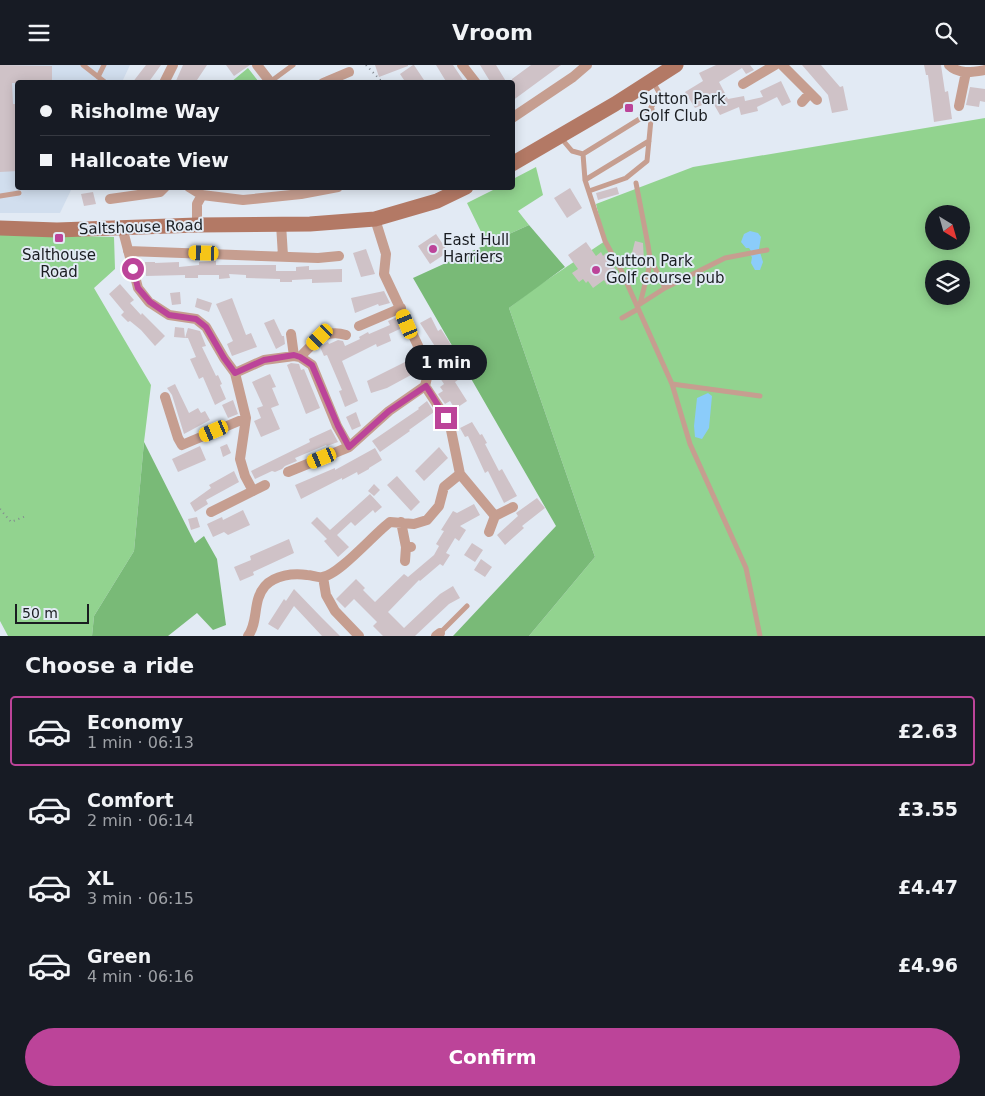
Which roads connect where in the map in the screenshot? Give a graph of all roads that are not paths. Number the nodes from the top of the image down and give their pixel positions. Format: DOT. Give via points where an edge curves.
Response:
graph roads {
  1 [pos="83,65"];
  2 [pos="104,65"];
  3 [pos="173,65"];
  4 [pos="257,65"];
  5 [pos="293,65"];
  6 [pos="462,65"];
  7 [pos="587,65"];
  8 [pos="676,65"];
  9 [pos="775,65"];
  10 [pos="782,65"];
  11 [pos="949,65"];
  12 [pos="985,70"];
  13 [pos="349,72"];
  14 [pos="966,73"];
  15 [pos="98,77"];
  16 [pos="652,79"];
  17 [pos="102,80"];
  18 [pos="166,80"];
  19 [pos="268,80"];
  20 [pos="273,80"];
  21 [pos="331,80"];
  22 [pos="474,80"];
  23 [pos="749,84"];
  24 [pos="802,102"];
  25 [pos="652,106"];
  26 [pos="959,106"];
  27 [pos="515,116"];
  28 [pos="560,137"];
  29 [pos="649,141"];
  30 [pos="583,153"];
  31 [pos="515,162"];
  32 [pos="585,180"];
  33 [pos="636,183"];
  34 [pos="161,190"];
  35 [pos="194,190"];
  36 [pos="460,190"];
  37 [pos="300,191"];
  38 [pos="589,191"];
  39 [pos="18,193"];
  40 [pos="202,195"];
  41 [pos="0,196"];
  42 [pos="110,199"];
  43 [pos="375,219"];
  44 [pos="281,224"];
  45 [pos="197,225"];
  46 [pos="122,227"];
  47 [pos="0,228"];
  48 [pos="767,250"];
  49 [pos="128,251"];
  50 [pos="282,256"];
  51 [pos="339,256"];
  52 [pos="651,260"];
  53 [pos="665,288"];
  54 [pos="638,307"];
  55 [pos="401,308"];
  56 [pos="622,317"];
  57 [pos="359,326"];
  58 [pos="291,335"];
  59 [pos="346,335"];
  60 [pos="297,356"];
  61 [pos="442,367"];
  62 [pos="429,369"];
  63 [pos="235,373"];
  64 [pos="672,384"];
  65 [pos="426,386"];
  66 [pos="760,396"];
  67 [pos="165,397"];
  68 [pos="246,418"];
  69 [pos="446,418"];
  70 [pos="451,429"];
  71 [pos="349,447"];
  72 [pos="288,472"];
  73 [pos="460,474"];
  74 [pos="265,485"];
  75 [pos="253,491"];
  76 [pos="513,507"];
  77 [pos="211,512"];
  78 [pos="495,516"];
  79 [pos="401,523"];
  80 [pos="489,536"];
  81 [pos="405,561"];
  82 [pos="323,577"];
  83 [pos="467,606"];
  84 [pos="438,634"];
  85 [pos="249,636"];
  86 [pos="358,636"];
  87 [pos="760,636"];
  1 -- 15 [label="lane"];
  2 -- 15 [label="lane"];
  3 -- 18 [label="street"];
  4 -- 19 [label="street"];
  5 -- 20 [label="lane"];
  6 -- 22 [label="street"];
  7 -- 27 [label="street"];
  8 -- 16 [label="main road"];
  9 -- 23 [label="street"];
  10 -- 24 [label="street" via="813,97"];
  11 -- 14 [label="street"];
  12 -- 14 [label="street"];
  13 -- 21 [label="street"];
  14 -- 26 [label="street"];
  15 -- 17 [label="lane"];
  16 -- 25 [label="lane" via="660,94"];
  16 -- 28 [label="main road"];
  25 -- 29 [label="lane"];
  25 -- 30 [label="lane" via="646,115"];
  28 -- 30 [label="lane" via="572,151"];
  28 -- 31 [label="main road"];
  29 -- 32 [label="lane"];
  29 -- 38 [label="lane" via="647,161 626,178"];
  30 -- 32 [label="lane"];
  32 -- 38 [label="lane"];
  33 -- 52 [label="lane"];
  34 -- 42 [label="street"];
  35 -- 40 [label="street"];
  36 -- 43 [label="main road, Saltshouse Road" via="437,201"];
  37 -- 40 [label="street" via="243,200"];
  38 -- 54 [label="lane" via="605,241"];
  39 -- 41 [label="lane"];
  40 -- 45 [label="street" via="197,204"];
  43 -- 44 [label="main road, Saltshouse Road"];
  43 -- 55 [label="street" via="386,254 384,273"];
  44 -- 45 [label="main road, Saltshouse Road"];
  44 -- 50 [label="street"];
  45 -- 46 [label="main road, Saltshouse Road"];
  46 -- 47 [label="main road, Saltshouse Road"];
  46 -- 49 [label="street"];
  48 -- 53 [label="lane" via="725,258"];
  49 -- 50 [label="street, Saltshouse Road"];
  49 -- 63 [label="street" via="138,288 150,302 169,315 196,319 206,327"];
  50 -- 51 [label="street, Saltshouse Road"];
  52 -- 53 [label="lane"];
  52 -- 54 [label="lane"];
  53 -- 54 [label="lane"];
  54 -- 56 [label="lane"];
  54 -- 64 [label="lane"];
  55 -- 57 [label="street"];
  55 -- 62 [label="street"];
  58 -- 60 [label="street"];
  59 -- 60 [label="street" via="336,332 320,337"];
  60 -- 63 [label="street" via="264,360"];
  60 -- 71 [label="street" via="312,365"];
  61 -- 62 [label="street"];
  62 -- 65 [label="street"];
  63 -- 68 [label="street"];
  64 -- 66 [label="lane"];
  64 -- 87 [label="lane" via="690,444 746,568"];
  65 -- 69 [label="street"];
  65 -- 71 [label="street" via="389,411"];
  67 -- 68 [label="street" via="182,445"];
  68 -- 75 [label="street" via="240,459"];
  70 -- 73 [label="street"];
  71 -- 72 [label="street"];
  73 -- 78 [label="street"];
  73 -- 79 [label="street" via="444,487 439,506 427,520"];
  74 -- 75 [label="street"];
  75 -- 77 [label="street"];
  76 -- 78 [label="street"];
  78 -- 80 [label="street"];
  79 -- 81 [label="street" via="408,547"];
  79 -- 82 [label="street" via="390,522 340,568"];
  82 -- 85 [label="street" via="291,574 273,579 259,595"];
  82 -- 86 [label="street" via="326,595 335,611"];
  83 -- 84 [label="lane"];
}
